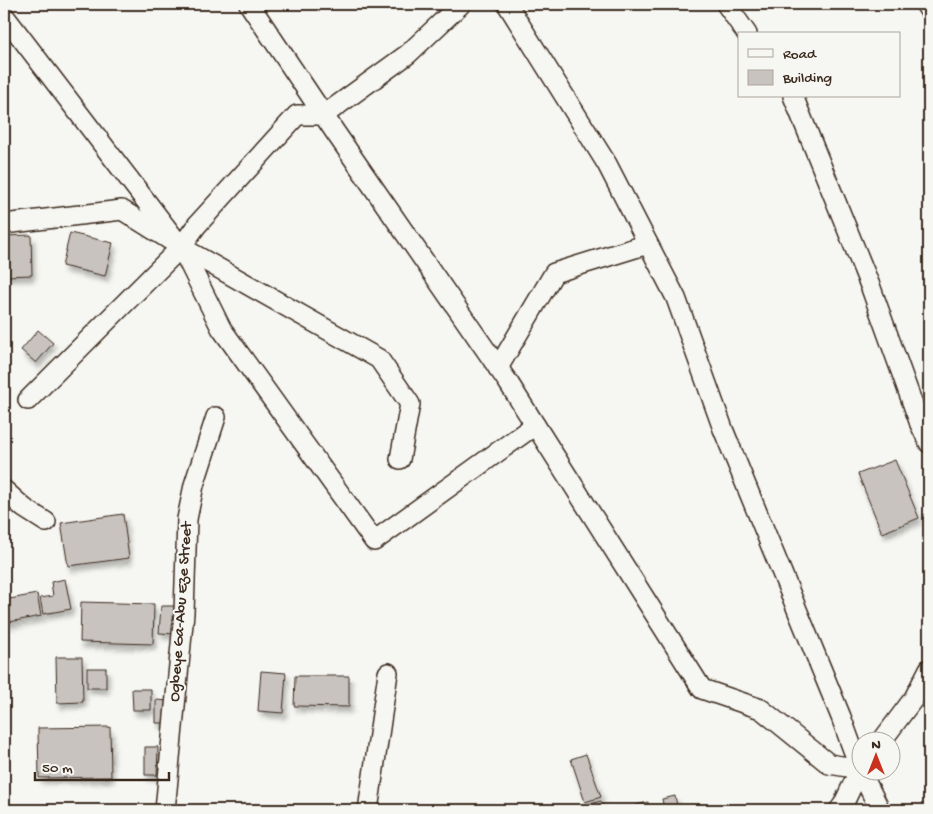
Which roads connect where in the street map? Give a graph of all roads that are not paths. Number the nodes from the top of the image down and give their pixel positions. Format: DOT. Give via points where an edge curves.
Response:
graph roads {
  1 [pos="249,4"];
  2 [pos="461,4"];
  3 [pos="507,4"];
  4 [pos="726,4"];
  5 [pos="925,4"];
  6 [pos="929,10"];
  7 [pos="4,17"];
  8 [pos="746,32"];
  9 [pos="794,98"];
  10 [pos="324,115"];
  11 [pos="4,224"];
  12 [pos="648,244"];
  13 [pos="180,247"];
  14 [pos="498,368"];
  15 [pos="28,400"];
  16 [pos="216,417"];
  17 [pos="925,422"];
  18 [pos="535,425"];
  19 [pos="929,443"];
  20 [pos="400,459"];
  21 [pos="4,490"];
  22 [pos="46,522"];
  23 [pos="929,669"];
  24 [pos="388,673"];
  25 [pos="888,732"];
  26 [pos="850,742"];
  27 [pos="850,768"];
  28 [pos="854,782"];
  29 [pos="866,782"];
  30 [pos="165,810"];
  31 [pos="368,810"];
  32 [pos="839,810"];
  33 [pos="880,810"];
  1 -- 10 [label="street"];
  2 -- 10 [label="street" via="408,54"];
  3 -- 12 [label="street" via="607,164"];
  4 -- 8 [label="street"];
  5 -- 6 [label="street"];
  7 -- 13 [label="street"];
  9 -- 17 [label="street"];
  10 -- 13 [label="street" via="297,115"];
  10 -- 14 [label="street"];
  11 -- 13 [label="street" via="122,210"];
  12 -- 14 [label="street" via="554,274"];
  12 -- 26 [label="street" via="676,298 723,429"];
  13 -- 15 [label="street"];
  13 -- 18 [label="street" via="221,328 374,541"];
  13 -- 20 [label="street" via="378,359 410,404"];
  14 -- 18 [label="street"];
  16 -- 30 [label="street, Ogbeye Ga-Abu Eze Street" via="194,485 187,519 184,613"];
  17 -- 19 [label="street"];
  18 -- 27 [label="street" via="702,689 761,709 829,764"];
  21 -- 22 [label="street"];
  23 -- 25 [label="street" via="914,698"];
  24 -- 31 [label="street"];
  28 -- 32 [label="street"];
  29 -- 33 [label="street"];
}
